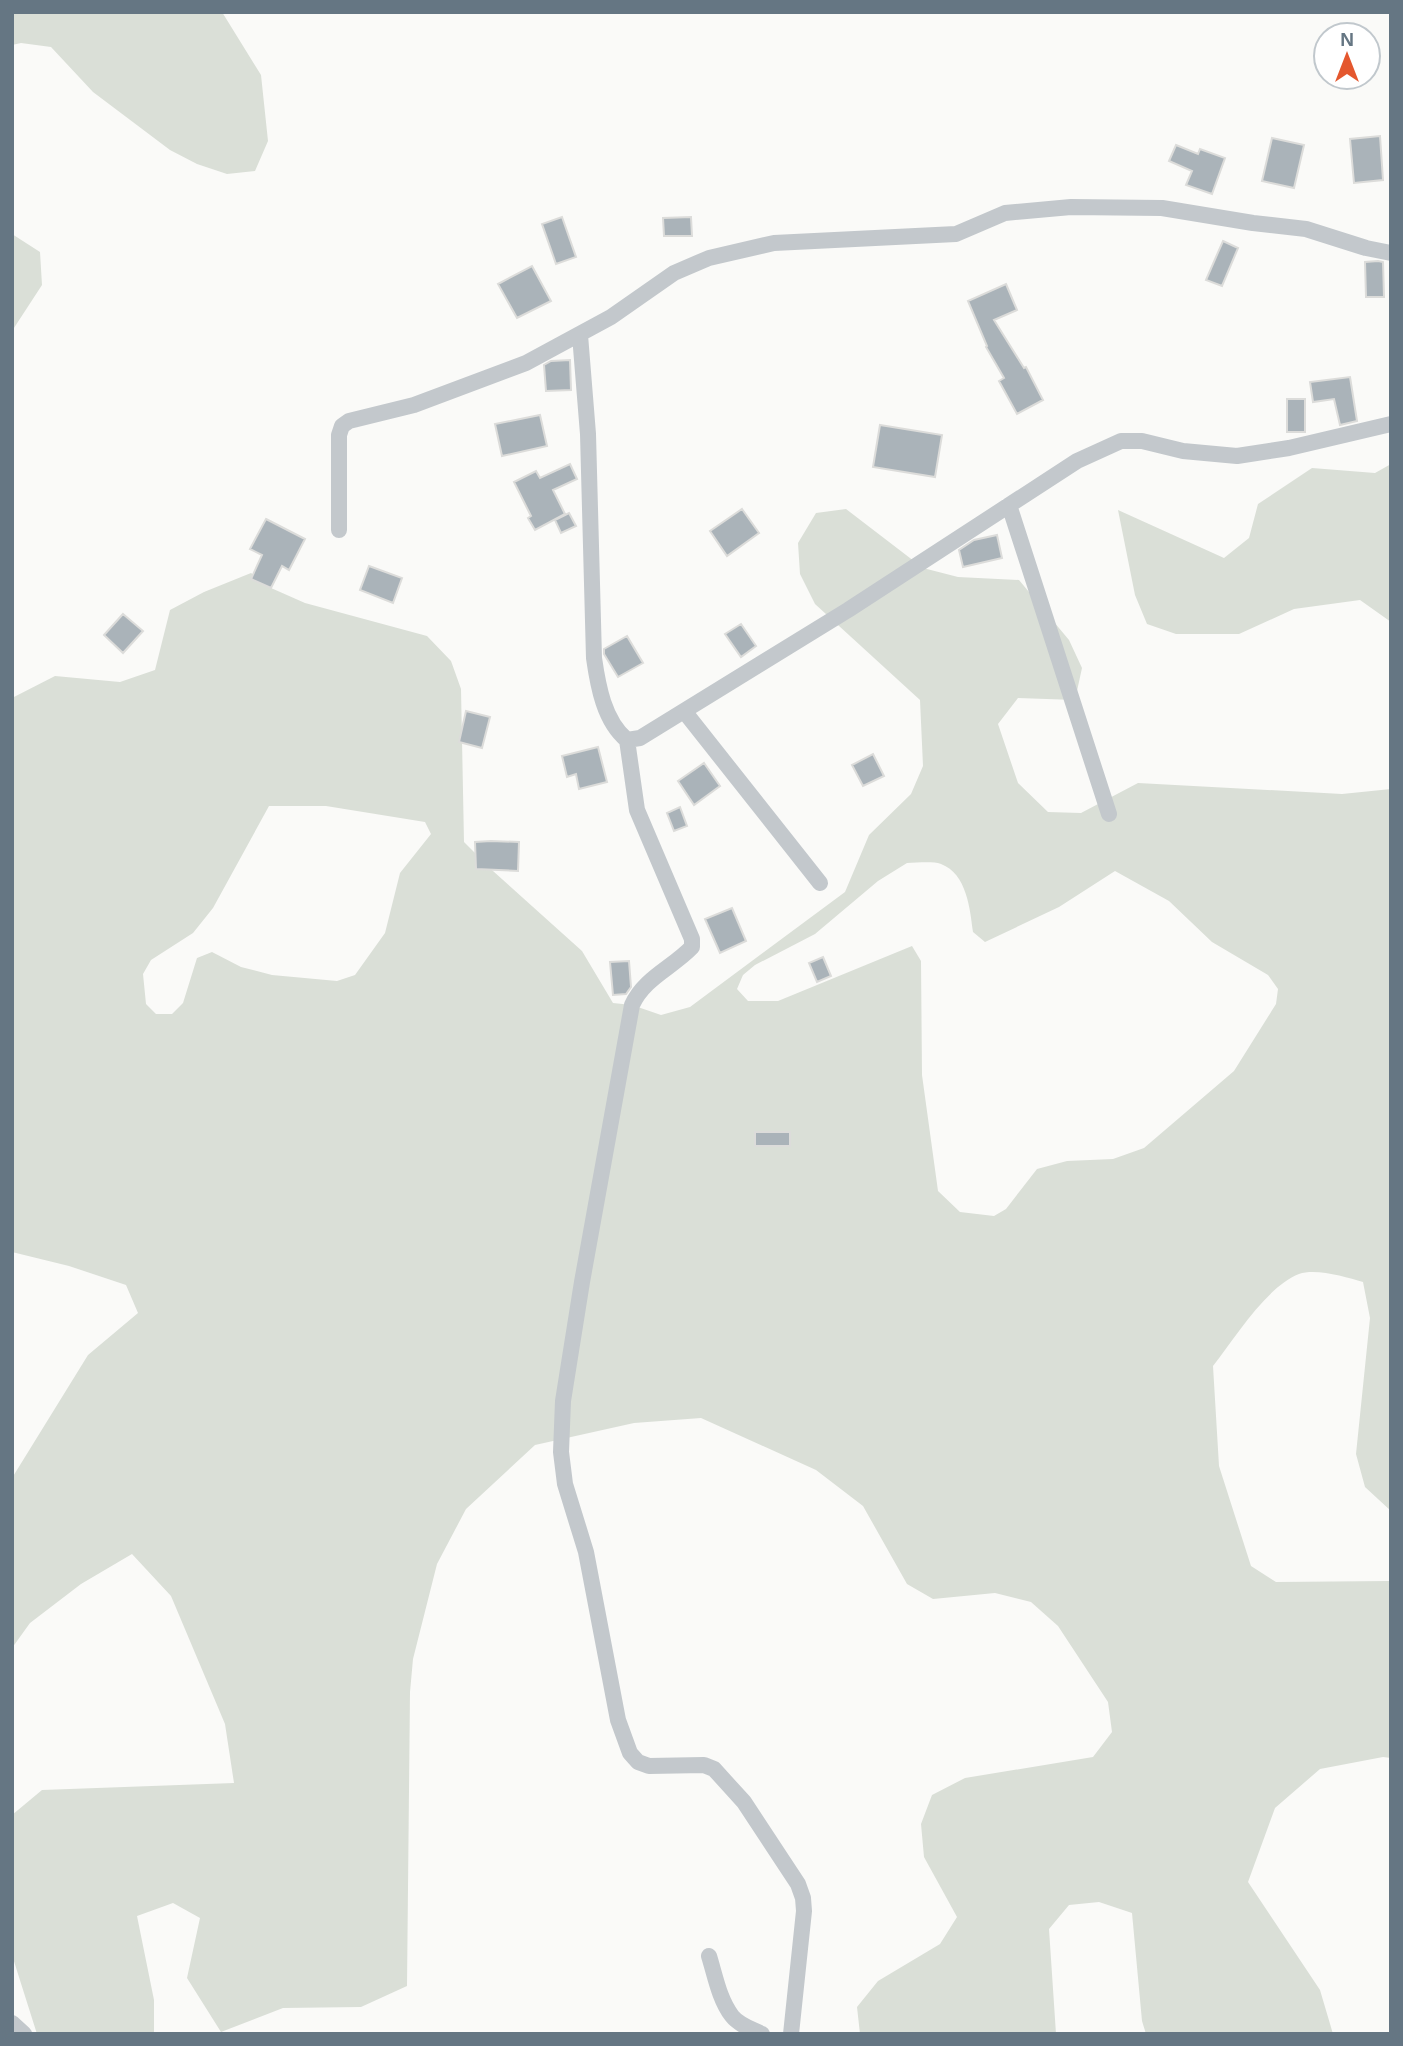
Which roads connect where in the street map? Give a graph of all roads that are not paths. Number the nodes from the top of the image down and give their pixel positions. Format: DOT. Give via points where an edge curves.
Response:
graph roads {
  1 [pos="1391,253"];
  2 [pos="580,335"];
  3 [pos="1391,424"];
  4 [pos="1009,505"];
  5 [pos="339,530"];
  6 [pos="684,711"];
  7 [pos="627,740"];
  8 [pos="1110,814"];
  9 [pos="820,883"];
  10 [pos="709,1956"];
  11 [pos="12,2023"];
  12 [pos="24,2034"];
  13 [pos="762,2034"];
  14 [pos="791,2034"];
  1 -- 2 [label="street" via="1306,229 1162,208 1071,207 1005,213 956,234 774,243 709,258 674,273"];
  2 -- 5 [label="street" via="526,363 414,405 341,426"];
  2 -- 7 [label="street" via="588,434 594,658 599,692 618,733"];
  3 -- 4 [label="street" via="1237,456 1121,441 1077,461"];
  4 -- 6 [label="street"];
  4 -- 8 [label="street"];
  6 -- 7 [label="street" via="640,738"];
  6 -- 9 [label="street"];
  7 -- 14 [label="street" via="637,810 692,947 650,980 632,1005 565,1388 561,1452 565,1484 586,1552 618,1720 630,1753 649,1766 704,1765 714,1769 744,1802 798,1884 804,1911"];
  10 -- 13 [label="street" via="733,2017"];
  11 -- 12 [label="street"];
}
